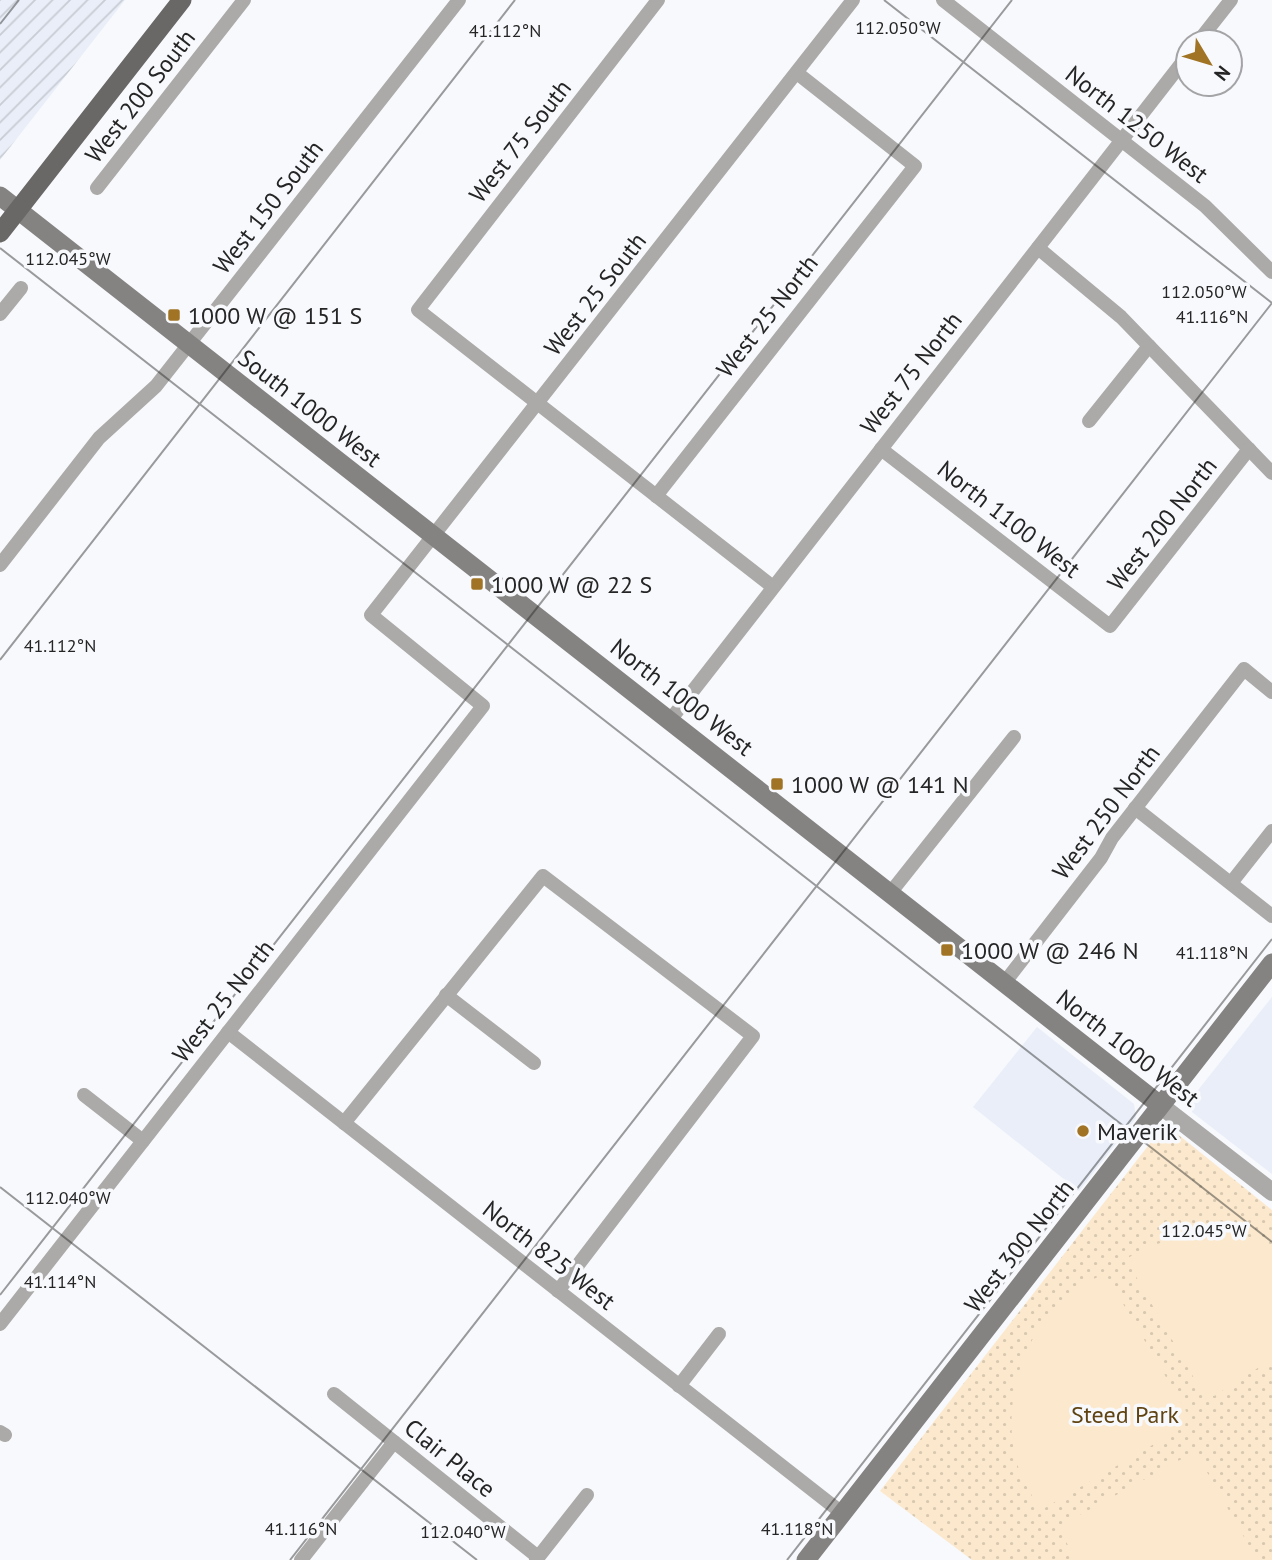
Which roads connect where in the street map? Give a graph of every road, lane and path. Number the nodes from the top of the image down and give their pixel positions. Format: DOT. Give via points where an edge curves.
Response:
graph roads {
  1 [pos="182,0"];
  2 [pos="244,0"];
  3 [pos="459,0"];
  4 [pos="658,0"];
  5 [pos="853,0"];
  6 [pos="943,0"];
  7 [pos="1231,0"];
  8 [pos="1209,28"];
  9 [pos="797,73"];
  10 [pos="1174,73"];
  11 [pos="1122,141"];
  12 [pos="97,188"];
  13 [pos="0,196"];
  14 [pos="18,210"];
  15 [pos="0,233"];
  16 [pos="1038,248"];
  17 [pos="1272,272"];
  18 [pos="21,288"];
  19 [pos="0,314"];
  20 [pos="189,344"];
  21 [pos="1149,346"];
  22 [pos="538,404"];
  23 [pos="1089,421"];
  24 [pos="881,449"];
  25 [pos="1249,449"];
  26 [pos="1272,472"];
  27 [pos="656,496"];
  28 [pos="435,536"];
  29 [pos="0,565"];
  30 [pos="773,587"];
  31 [pos="1110,626"];
  32 [pos="557,632"];
  33 [pos="1272,692"];
  34 [pos="483,706"];
  35 [pos="671,719"];
  36 [pos="1014,737"];
  37 [pos="1135,808"];
  38 [pos="1272,831"];
  39 [pos="1231,883"];
  40 [pos="891,892"];
  41 [pos="1272,916"];
  42 [pos="1272,963"];
  43 [pos="1005,982"];
  44 [pos="446,995"];
  45 [pos="228,1032"];
  46 [pos="534,1063"];
  47 [pos="84,1095"];
  48 [pos="1160,1105"];
  49 [pos="344,1123"];
  50 [pos="142,1141"];
  51 [pos="1272,1192"];
  52 [pos="558,1291"];
  53 [pos="0,1324"];
  54 [pos="719,1334"];
  55 [pos="679,1386"];
  56 [pos="334,1394"];
  57 [pos="394,1442"];
  58 [pos="587,1494"];
  59 [pos="842,1513"];
  60 [pos="537,1558"];
  61 [pos="301,1560"];
  62 [pos="806,1560"];
  1 -- 14 [label="main road"];
  2 -- 12 [label="street, West 200 South"];
  3 -- 20 [label="street, West 150 South"];
  4 -- 22 [label="street, West 75 South" via="418,310"];
  5 -- 9 [label="street, West 25 South"];
  6 -- 11 [label="street, North 1250 West"];
  7 -- 8 [label="street"];
  9 -- 22 [label="street, West 25 South"];
  9 -- 27 [label="street, West 25 North" via="915,166"];
  10 -- 11 [label="street, West 75 North"];
  11 -- 16 [label="street, West 75 North"];
  11 -- 17 [label="street, North 1250 West" via="1205,206"];
  13 -- 14 [label="main road, South 1000 West"];
  14 -- 15 [label="main road"];
  14 -- 20 [label="main road, South 1000 West"];
  16 -- 21 [label="street"];
  16 -- 24 [label="street, West 75 North"];
  18 -- 19 [label="street"];
  20 -- 28 [label="main road, South 1000 West"];
  20 -- 29 [label="street, West 150 South" via="156,386 99,439"];
  21 -- 23 [label="street"];
  21 -- 25 [label="street"];
  22 -- 27 [label="street"];
  22 -- 28 [label="street, West 25 South"];
  24 -- 30 [label="street, West 75 North"];
  24 -- 31 [label="street, North 1100 West"];
  25 -- 26 [label="street"];
  25 -- 31 [label="street, West 200 North"];
  27 -- 30 [label="street"];
  28 -- 32 [label="main road, South 1000 West"];
  28 -- 34 [label="street, West 25 South" via="371,615"];
  30 -- 35 [label="street, West 75 North"];
  32 -- 35 [label="main road, North 1000 West"];
  33 -- 37 [label="street, West 250 North" via="1244,669"];
  34 -- 45 [label="street, West 25 North"];
  35 -- 40 [label="main road, North 1000 West"];
  36 -- 40 [label="street"];
  37 -- 39 [label="street"];
  37 -- 43 [label="street, West 250 North"];
  38 -- 39 [label="street"];
  39 -- 41 [label="street"];
  40 -- 43 [label="main road, North 1000 West"];
  42 -- 48 [label="main road, West 300 North"];
  43 -- 48 [label="main road, North 1000 West"];
  44 -- 46 [label="street"];
  44 -- 49 [label="street"];
  44 -- 52 [label="street" via="543,876 753,1036"];
  45 -- 49 [label="street, North 825 West"];
  45 -- 50 [label="street, West 25 North"];
  47 -- 50 [label="street"];
  48 -- 51 [label="street, North 1000 West"];
  48 -- 59 [label="main road, West 300 North"];
  49 -- 52 [label="street, North 825 West"];
  50 -- 53 [label="street, West 25 North"];
  52 -- 55 [label="street, North 825 West"];
  54 -- 55 [label="street"];
  55 -- 59 [label="street, North 825 West"];
  56 -- 57 [label="street, Clair Place"];
  57 -- 60 [label="street, Clair Place"];
  57 -- 61 [label="street"];
  58 -- 60 [label="street"];
  59 -- 62 [label="main road, West 300 North"];
}
